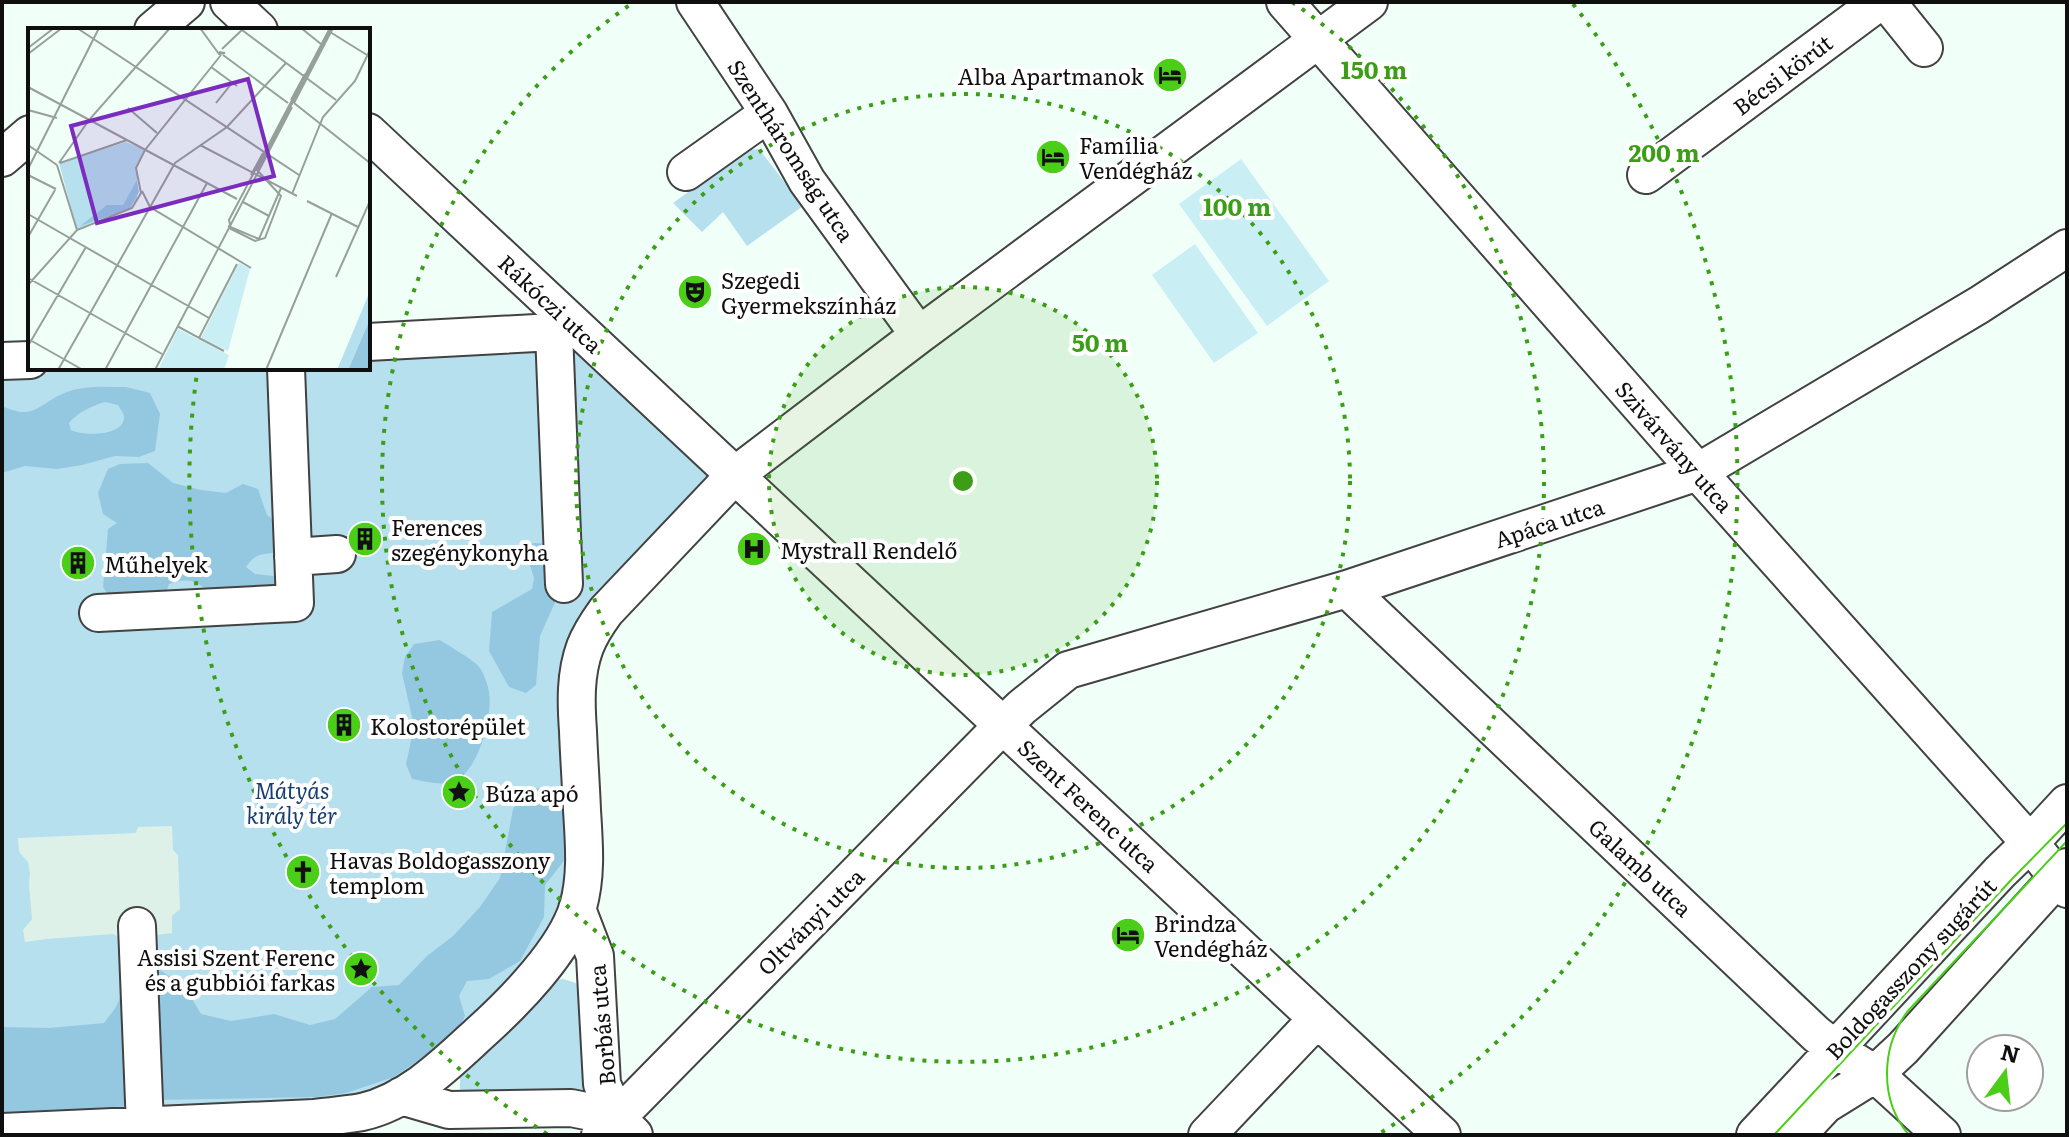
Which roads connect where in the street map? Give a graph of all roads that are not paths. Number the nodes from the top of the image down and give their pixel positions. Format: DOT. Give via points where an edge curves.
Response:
graph roads {
  1 [pos="186,2"];
  2 [pos="229,2"];
  3 [pos="695,2"];
  4 [pos="1285,2"];
  5 [pos="1369,2"];
  6 [pos="1879,2"];
  7 [pos="1887,2"];
  8 [pos="155,28"];
  9 [pos="257,28"];
  10 [pos="1318,39"];
  11 [pos="1924,48"];
  12 [pos="769,113"];
  13 [pos="370,134"];
  14 [pos="28,136"];
  15 [pos="2,158"];
  16 [pos="686,172"];
  17 [pos="1646,175"];
  18 [pos="2067,248"];
  19 [pos="561,326"];
  20 [pos="919,335"];
  21 [pos="370,342"];
  22 [pos="28,360"];
  23 [pos="2,361"];
  24 [pos="286,370"];
  25 [pos="1698,472"];
  26 [pos="734,476"];
  27 [pos="337,554"];
  28 [pos="293,557"];
  29 [pos="564,584"];
  30 [pos="1347,589"];
  31 [pos="98,613"];
  32 [pos="1003,725"];
  33 [pos="2067,803"];
  34 [pos="2067,831"];
  35 [pos="2053,867"];
  36 [pos="577,909"];
  37 [pos="137,926"];
  38 [pos="1317,1019"];
  39 [pos="1882,1031"];
  40 [pos="1835,1049"];
  41 [pos="1875,1074"];
  42 [pos="401,1096"];
  43 [pos="145,1126"];
  44 [pos="617,1129"];
  45 [pos="2,1132"];
  46 [pos="1207,1135"];
  47 [pos="1442,1135"];
  48 [pos="1755,1135"];
  49 [pos="1797,1135"];
  50 [pos="1942,1135"];
  1 -- 8 [label="street"];
  2 -- 9 [label="street"];
  3 -- 12 [label="street, Szentháromság utca"];
  4 -- 10 [label="street, Szivárvány utca"];
  5 -- 10 [label="street"];
  6 -- 17 [label="street, Bécsi körút"];
  7 -- 11 [label="street"];
  10 -- 20 [label="street"];
  10 -- 25 [label="street, Szivárvány utca"];
  12 -- 16 [label="street"];
  12 -- 20 [label="street, Szentháromság utca" via="807,181"];
  13 -- 19 [label="street, Rákóczi utca"];
  14 -- 15 [label="street"];
  18 -- 25 [label="street, Apáca utca"];
  19 -- 21 [label="street"];
  19 -- 26 [label="street, Rákóczi utca"];
  19 -- 29 [label="street"];
  20 -- 26 [label="street"];
  22 -- 23 [label="street"];
  24 -- 28 [label="street"];
  25 -- 30 [label="street, Apáca utca"];
  25 -- 35 [label="street, Szivárvány utca"];
  26 -- 32 [label="street, Szent Ferenc utca"];
  26 -- 36 [label="street" via="606,611 585,648 577,678 585,858"];
  27 -- 28 [label="street"];
  28 -- 31 [label="street" via="295,603"];
  30 -- 32 [label="street, Apáca utca" via="1068,670"];
  30 -- 40 [label="street, Galamb utca"];
  32 -- 38 [label="street, Szent Ferenc utca"];
  32 -- 44 [label="street, Oltványi utca"];
  33 -- 35 [label="street, Boldogasszony sugárút"];
  34 -- 35 [label="street, Boldogasszony sugárút"];
  35 -- 39 [label="street, Boldogasszony sugárút"];
  35 -- 40 [label="street, Boldogasszony sugárút" via="2000,872"];
  35 -- 41 [label="street, Boldogasszony sugárút" via="1913,1037"];
  36 -- 42 [label="street" via="562,940 501,1014"];
  36 -- 44 [label="street, Borbás utca" via="595,956 602,1084"];
  37 -- 43 [label="street"];
  38 -- 46 [label="street"];
  38 -- 47 [label="street, Szent Ferenc utca"];
  39 -- 40 [label="street"];
  39 -- 41 [label="street"];
  40 -- 41 [label="street, Galamb utca"];
  40 -- 48 [label="street, Boldogasszony sugárút"];
  41 -- 49 [label="street, Boldogasszony sugárút" via="1825,1105"];
  41 -- 50 [label="street, Galamb utca"];
  42 -- 43 [label="street" via="363,1111 326,1116"];
  42 -- 44 [label="street" via="449,1110 571,1108"];
  43 -- 45 [label="street"];
}
